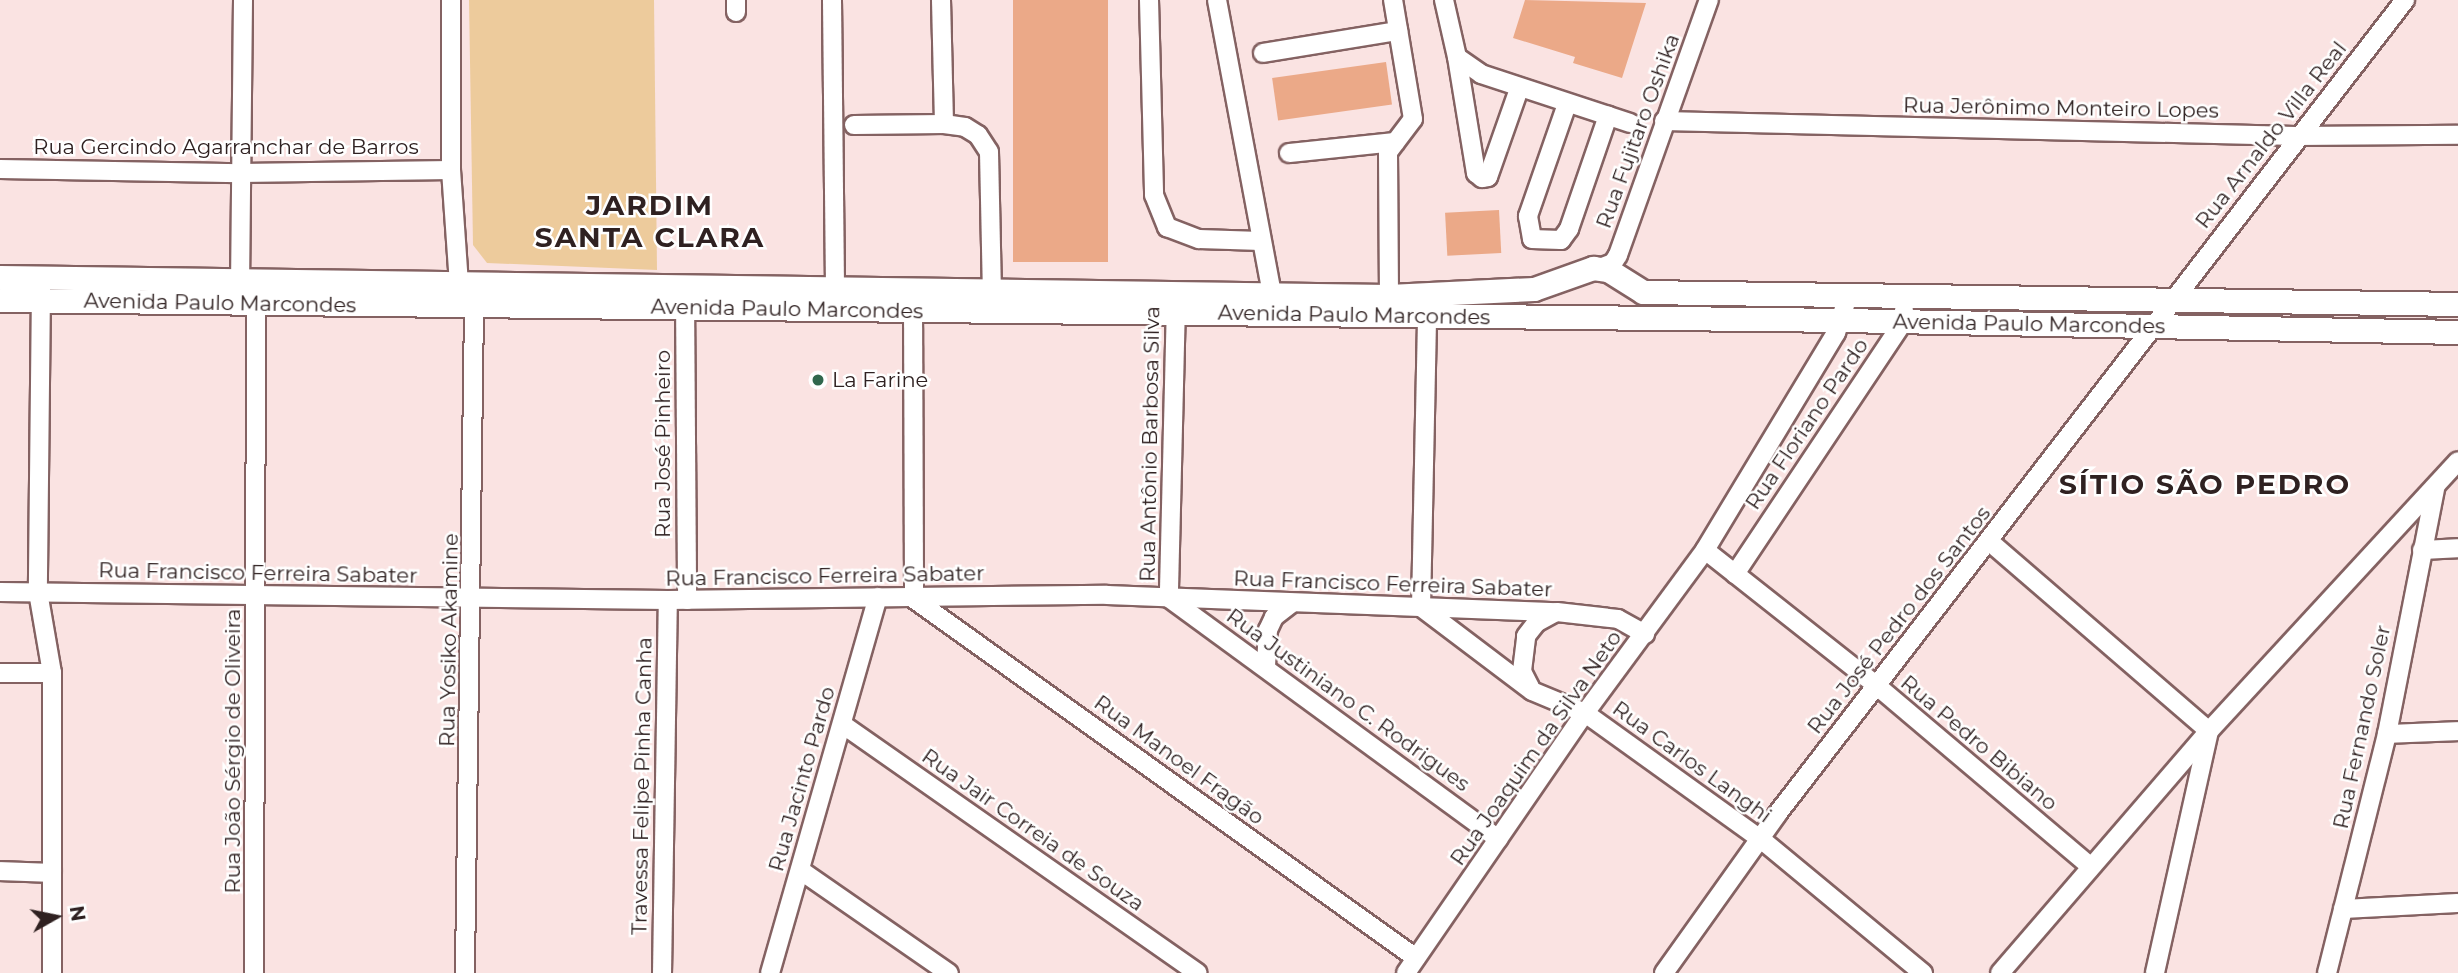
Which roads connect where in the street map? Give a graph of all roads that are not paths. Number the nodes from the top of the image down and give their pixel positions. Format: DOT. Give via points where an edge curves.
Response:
graph roads {
  1 [pos="243,0"];
  2 [pos="451,0"];
  3 [pos="832,0"];
  4 [pos="941,0"];
  5 [pos="1149,0"];
  6 [pos="1217,0"];
  7 [pos="1393,0"];
  8 [pos="1444,0"];
  9 [pos="1709,0"];
  10 [pos="2405,0"];
  11 [pos="1398,32"];
  12 [pos="1263,53"];
  13 [pos="1457,57"];
  14 [pos="1519,89"];
  15 [pos="1567,104"];
  16 [pos="1608,116"];
  17 [pos="1664,121"];
  18 [pos="1630,123"];
  19 [pos="944,124"];
  20 [pos="855,125"];
  21 [pos="2458,135"];
  22 [pos="2296,136"];
  23 [pos="1395,142"];
  24 [pos="1289,153"];
  25 [pos="0,169"];
  26 [pos="452,170"];
  27 [pos="241,173"];
  28 [pos="1261,241"];
  29 [pos="1610,272"];
  30 [pos="0,277"];
  31 [pos="240,282"];
  32 [pos="1560,283"];
  33 [pos="459,284"];
  34 [pos="41,288"];
  35 [pos="835,288"];
  36 [pos="992,290"];
  37 [pos="1272,295"];
  38 [pos="1848,295"];
  39 [pos="1906,295"];
  40 [pos="1389,296"];
  41 [pos="685,297"];
  42 [pos="913,299"];
  43 [pos="2175,299"];
  44 [pos="0,300"];
  45 [pos="1176,302"];
  46 [pos="256,304"];
  47 [pos="2458,304"];
  48 [pos="474,308"];
  49 [pos="1427,316"];
  50 [pos="1574,318"];
  51 [pos="1600,318"];
  52 [pos="1841,320"];
  53 [pos="1903,322"];
  54 [pos="2155,326"];
  55 [pos="2458,332"];
  56 [pos="2458,461"];
  57 [pos="2435,489"];
  58 [pos="1990,542"];
  59 [pos="2458,548"];
  60 [pos="1705,550"];
  61 [pos="2422,550"];
  62 [pos="1735,575"];
  63 [pos="0,592"];
  64 [pos="38,592"];
  65 [pos="257,594"];
  66 [pos="878,597"];
  67 [pos="1169,598"];
  68 [pos="473,599"];
  69 [pos="914,599"];
  70 [pos="668,600"];
  71 [pos="687,600"];
  72 [pos="1292,603"];
  73 [pos="1421,607"];
  74 [pos="1558,612"];
  75 [pos="1645,634"];
  76 [pos="1266,666"];
  77 [pos="0,673"];
  78 [pos="52,673"];
  79 [pos="1877,686"];
  80 [pos="1532,691"];
  81 [pos="1584,713"];
  82 [pos="842,724"];
  83 [pos="2209,730"];
  84 [pos="2458,731"];
  85 [pos="2387,734"];
  86 [pos="1498,839"];
  87 [pos="1762,840"];
  88 [pos="2091,867"];
  89 [pos="800,870"];
  90 [pos="0,871"];
  91 [pos="52,873"];
  92 [pos="2458,903"];
  93 [pos="2343,909"];
  94 [pos="1416,958"];
  95 [pos="52,973"];
  96 [pos="254,973"];
  97 [pos="465,973"];
  98 [pos="663,973"];
  99 [pos="770,973"];
  100 [pos="949,973"];
  101 [pos="1198,973"];
  102 [pos="1406,973"];
  103 [pos="1664,973"];
  104 [pos="1923,973"];
  105 [pos="2000,973"];
  106 [pos="2155,973"];
  107 [pos="2327,973"];
  1 -- 27 [label="street"];
  2 -- 26 [label="street"];
  3 -- 35 [label="street"];
  4 -- 19 [label="street"];
  5 -- 28 [label="street" via="1154,195 1167,227 1199,239"];
  6 -- 28 [label="street"];
  7 -- 11 [label="street"];
  8 -- 13 [label="street"];
  9 -- 17 [label="street, Rua Fujitaro Oshika"];
  10 -- 22 [label="street, Rua Arnaldo Villa Real"];
  11 -- 12 [label="street"];
  11 -- 23 [label="street" via="1413,119"];
  13 -- 14 [label="street" via="1481,74"];
  13 -- 14 [label="street" via="1476,173 1482,178 1488,177"];
  14 -- 15 [label="street"];
  15 -- 16 [label="street"];
  15 -- 16 [label="street" via="1528,216 1532,239 1561,240 1569,229"];
  16 -- 18 [label="street"];
  17 -- 22 [label="street, Rua Jerônimo Monteiro Lopes"];
  17 -- 29 [label="street, Rua Fujitaro Oshika"];
  19 -- 20 [label="street"];
  19 -- 36 [label="street" via="965,127 978,135 989,152"];
  21 -- 22 [label="street, Rua Jerônimo Monteiro Lopes"];
  22 -- 43 [label="street, Rua Arnaldo Villa Real"];
  23 -- 24 [label="street"];
  23 -- 40 [label="street" via="1388,152"];
  25 -- 27 [label="street, Rua Gercindo Agarranchar de Barros"];
  26 -- 27 [label="street, Rua Gercindo Agarranchar de Barros"];
  26 -- 33 [label="street"];
  27 -- 31 [label="street"];
  28 -- 37 [label="street"];
  29 -- 32 [label="street, Avenida Paulo Marcondes" via="1570,275"];
  29 -- 38 [label="street, Avenida Paulo Marcondes" via="1643,292"];
  29 -- 51 [label="street" via="1624,305"];
  30 -- 34 [label="street, Avenida Paulo Marcondes"];
  31 -- 33 [label="street, Avenida Paulo Marcondes"];
  31 -- 34 [label="street, Avenida Paulo Marcondes"];
  31 -- 46 [label="street"];
  32 -- 40 [label="street, Avenida Paulo Marcondes" via="1534,289"];
  32 -- 50 [label="street" via="1560,310"];
  33 -- 41 [label="street, Avenida Paulo Marcondes"];
  33 -- 48 [label="street"];
  34 -- 44 [label="street, Avenida Paulo Marcondes"];
  34 -- 46 [label="street, Avenida Paulo Marcondes"];
  34 -- 64 [label="street"];
  35 -- 41 [label="street, Avenida Paulo Marcondes"];
  35 -- 42 [label="street, Avenida Paulo Marcondes"];
  36 -- 42 [label="street, Avenida Paulo Marcondes"];
  36 -- 45 [label="street, Avenida Paulo Marcondes"];
  37 -- 40 [label="street, Avenida Paulo Marcondes"];
  37 -- 45 [label="street, Avenida Paulo Marcondes"];
  38 -- 39 [label="street, Avenida Paulo Marcondes"];
  38 -- 52 [label="street, Rua Floriano Pardo"];
  39 -- 43 [label="street, Avenida Paulo Marcondes"];
  39 -- 53 [label="street, Rua Floriano Pardo"];
  41 -- 42 [label="street, Avenida Paulo Marcondes"];
  41 -- 48 [label="street, Avenida Paulo Marcondes"];
  41 -- 71 [label="street, Rua José Pinheiro"];
  42 -- 45 [label="street, Avenida Paulo Marcondes"];
  42 -- 69 [label="street"];
  43 -- 47 [label="street, Avenida Paulo Marcondes"];
  43 -- 54 [label="street, Rua José Pedro dos Santos"];
  45 -- 49 [label="street, Avenida Paulo Marcondes"];
  45 -- 67 [label="street, Rua Antônio Barbosa Silva"];
  46 -- 48 [label="street, Avenida Paulo Marcondes"];
  46 -- 65 [label="street, Rua João Sérgio de Oliveira"];
  48 -- 68 [label="street, Rua Yosiko Akamine"];
  49 -- 50 [label="street, Avenida Paulo Marcondes"];
  49 -- 73 [label="street"];
  50 -- 51 [label="street, Avenida Paulo Marcondes"];
  51 -- 52 [label="street, Avenida Paulo Marcondes"];
  52 -- 53 [label="street, Avenida Paulo Marcondes"];
  52 -- 60 [label="street, Rua Floriano Pardo"];
  53 -- 54 [label="street, Avenida Paulo Marcondes"];
  53 -- 62 [label="street, Rua Floriano Pardo"];
  54 -- 55 [label="street, Avenida Paulo Marcondes"];
  54 -- 58 [label="street, Rua José Pedro dos Santos"];
  56 -- 57 [label="street"];
  57 -- 61 [label="street, Rua Fernando Soler"];
  57 -- 83 [label="street"];
  58 -- 79 [label="street, Rua José Pedro dos Santos"];
  58 -- 83 [label="street"];
  59 -- 61 [label="street"];
  60 -- 62 [label="street, Rua Pedro Bibiano"];
  60 -- 75 [label="street, Rua Joaquim da Silva Neto"];
  61 -- 85 [label="street, Rua Fernando Soler"];
  62 -- 79 [label="street, Rua Pedro Bibiano"];
  63 -- 64 [label="street, Rua Francisco Ferreira Sabater"];
  64 -- 65 [label="street, Rua Francisco Ferreira Sabater"];
  64 -- 78 [label="street"];
  65 -- 68 [label="street, Rua Francisco Ferreira Sabater"];
  65 -- 96 [label="street, Rua João Sérgio de Oliveira"];
  66 -- 69 [label="street, Rua Francisco Ferreira Sabater"];
  66 -- 71 [label="street, Rua Francisco Ferreira Sabater"];
  66 -- 82 [label="street, Rua Jacinto Pardo"];
  67 -- 69 [label="street, Rua Francisco Ferreira Sabater"];
  67 -- 72 [label="street, Rua Francisco Ferreira Sabater"];
  67 -- 76 [label="street, Rua Justiniano C. Rodrigues"];
  68 -- 70 [label="street, Rua Francisco Ferreira Sabater"];
  68 -- 97 [label="street, Rua Yosiko Akamine"];
  69 -- 94 [label="street, Rua Manoel Fragão"];
  70 -- 71 [label="street, Rua Francisco Ferreira Sabater"];
  70 -- 98 [label="street, Travessa Felipe Pinha Canha"];
  72 -- 73 [label="street, Rua Francisco Ferreira Sabater"];
  72 -- 76 [label="street" via="1274,617 1268,630"];
  73 -- 74 [label="street, Rua Francisco Ferreira Sabater"];
  73 -- 80 [label="street, Rua Carlos Langhi"];
  74 -- 75 [label="street, Rua Francisco Ferreira Sabater" via="1618,619"];
  74 -- 80 [label="street" via="1536,623 1526,636 1522,671"];
  75 -- 81 [label="street, Rua Joaquim da Silva Neto"];
  76 -- 86 [label="street, Rua Justiniano C. Rodrigues"];
  77 -- 78 [label="street"];
  78 -- 91 [label="street"];
  79 -- 87 [label="street, Rua José Pedro dos Santos"];
  79 -- 88 [label="street, Rua Pedro Bibiano"];
  80 -- 81 [label="street, Rua Carlos Langhi"];
  81 -- 86 [label="street, Rua Joaquim da Silva Neto"];
  81 -- 87 [label="street, Rua Carlos Langhi"];
  82 -- 89 [label="street, Rua Jacinto Pardo"];
  82 -- 101 [label="street, Rua Jair Correia de Souza"];
  83 -- 88 [label="street"];
  83 -- 106 [label="street"];
  84 -- 85 [label="street"];
  85 -- 93 [label="street, Rua Fernando Soler"];
  86 -- 94 [label="street, Rua Joaquim da Silva Neto"];
  87 -- 103 [label="street, Rua José Pedro dos Santos"];
  87 -- 104 [label="street, Rua Carlos Langhi"];
  88 -- 105 [label="street"];
  89 -- 99 [label="street, Rua Jacinto Pardo"];
  89 -- 100 [label="street"];
  90 -- 91 [label="street"];
  91 -- 95 [label="street"];
  92 -- 93 [label="street"];
  93 -- 107 [label="street, Rua Fernando Soler"];
  94 -- 102 [label="street, Rua Joaquim da Silva Neto"];
}
